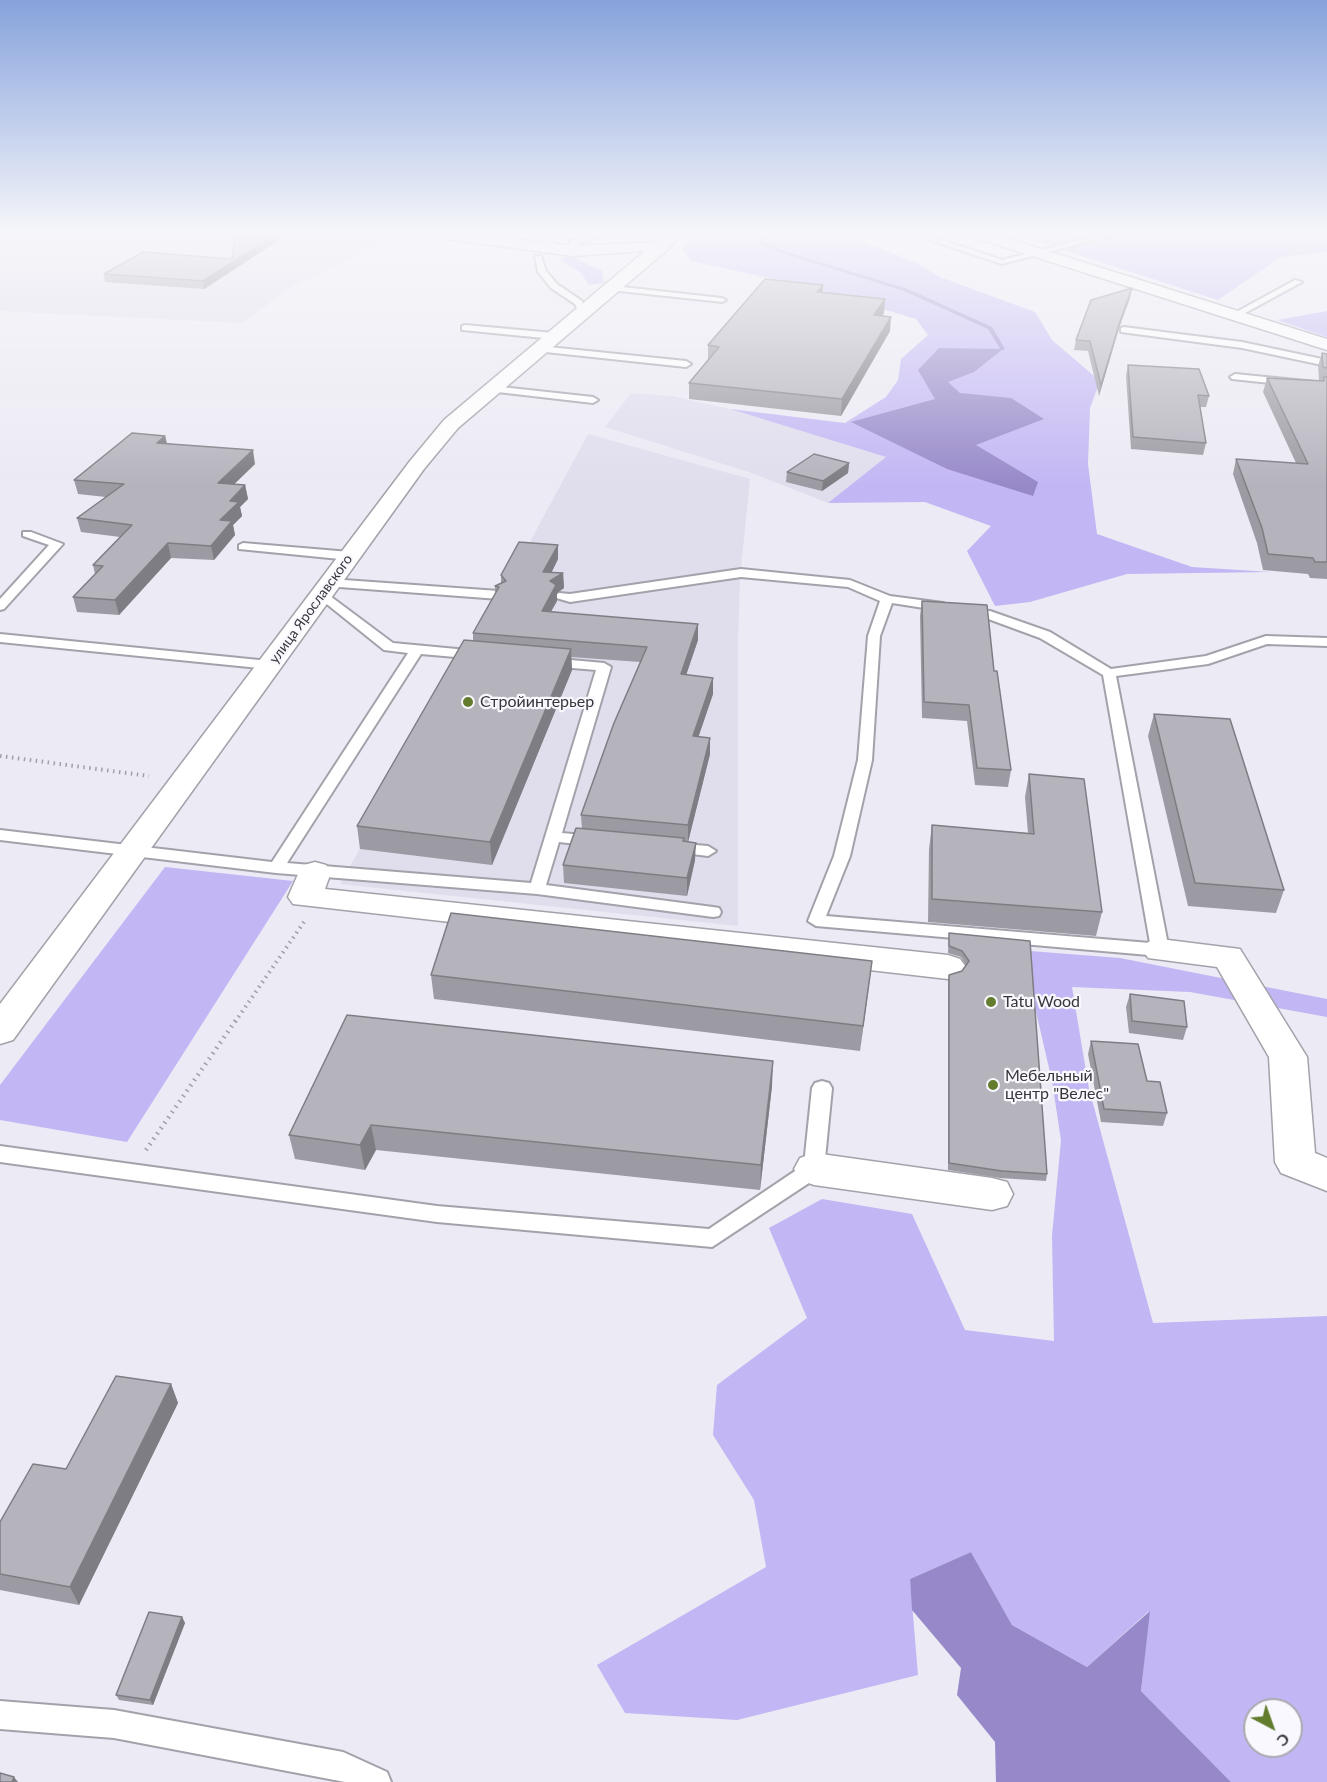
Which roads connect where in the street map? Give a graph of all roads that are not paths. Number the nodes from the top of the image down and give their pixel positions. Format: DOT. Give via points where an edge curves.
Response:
graph roads {
  1 [pos="575,318"];
  2 [pos="1240,318"];
  3 [pos="465,328"];
  4 [pos="1124,330"];
  5 [pos="546,343"];
  6 [pos="1327,345"];
  7 [pos="1327,363"];
  8 [pos="686,364"];
  9 [pos="1235,376"];
  10 [pos="1327,386"];
  11 [pos="492,389"];
  12 [pos="593,400"];
  13 [pos="27,534"];
  14 [pos="243,547"];
  15 [pos="350,556"];
  16 [pos="326,588"];
  17 [pos="499,595"];
  18 [pos="559,597"];
  19 [pos="887,599"];
  20 [pos="0,606"];
  21 [pos="0,638"];
  22 [pos="1327,642"];
  23 [pos="417,650"];
  24 [pos="493,657"];
  25 [pos="537,661"];
  26 [pos="269,666"];
  27 [pos="1109,673"];
  28 [pos="0,836"];
  29 [pos="553,837"];
  30 [pos="608,842"];
  31 [pos="653,846"];
  32 [pos="708,850"];
  33 [pos="132,851"];
  34 [pos="276,867"];
  35 [pos="317,885"];
  36 [pos="537,889"];
  37 [pos="713,912"];
  38 [pos="1160,950"];
  39 [pos="948,967"];
  40 [pos="0,1030"];
  41 [pos="822,1088"];
  42 [pos="0,1154"];
  43 [pos="814,1169"];
  44 [pos="1327,1175"];
  45 [pos="992,1194"];
  46 [pos="0,1715"];
  47 [pos="377,1782"];
  1 -- 5 [label="street, улица Ярославского"];
  2 -- 6 [label="street"];
  3 -- 5 [label="lane"];
  4 -- 7 [label="lane" via="1242,345"];
  5 -- 8 [label="lane"];
  5 -- 11 [label="street, улица Ярославского"];
  9 -- 10 [label="lane"];
  11 -- 12 [label="lane"];
  11 -- 15 [label="street, улица Ярославского" via="451,424"];
  13 -- 20 [label="lane" via="57,544"];
  14 -- 15 [label="lane"];
  15 -- 16 [label="street, улица Ярославского"];
  16 -- 17 [label="lane"];
  16 -- 23 [label="lane" via="389,647"];
  16 -- 26 [label="street, улица Ярославского"];
  18 -- 19 [label="lane" via="741,573 850,584"];
  19 -- 27 [label="lane" via="986,614 1045,635"];
  19 -- 38 [label="lane" via="874,636 865,760 842,856 816,921"];
  21 -- 26 [label="lane"];
  22 -- 27 [label="lane" via="1266,640 1208,660"];
  23 -- 24 [label="lane"];
  23 -- 34 [label="lane"];
  25 -- 29 [label="lane" via="604,667"];
  26 -- 33 [label="street, улица Ярославского"];
  27 -- 38 [label="lane"];
  28 -- 33 [label="lane"];
  29 -- 30 [label="lane"];
  29 -- 36 [label="lane"];
  31 -- 32 [label="lane"];
  33 -- 34 [label="lane"];
  33 -- 40 [label="street, улица Ярославского"];
  34 -- 35 [label="lane"];
  35 -- 36 [label="lane"];
  35 -- 39 [label="street"];
  36 -- 37 [label="lane"];
  38 -- 44 [label="street" via="1228,957 1288,1057 1295,1162"];
  41 -- 43 [label="lane"];
  42 -- 43 [label="lane" via="437,1214 711,1238"];
  43 -- 45 [label="street"];
  46 -- 47 [label="lane" via="114,1724 343,1766"];
}
